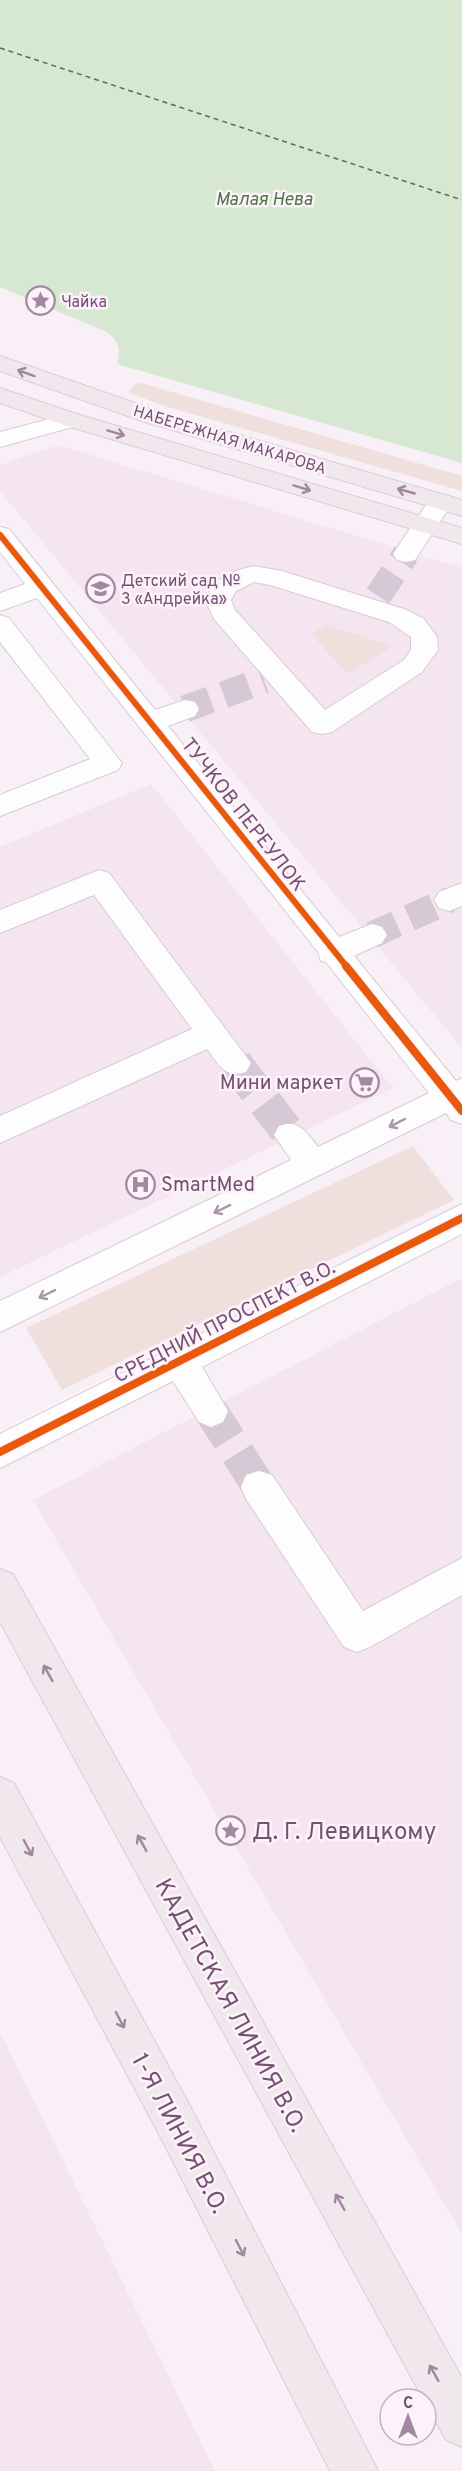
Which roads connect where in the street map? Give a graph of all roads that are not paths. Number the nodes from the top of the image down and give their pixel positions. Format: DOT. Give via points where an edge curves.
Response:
graph roads {
  1 [pos="0,363"];
  2 [pos="0,395"];
  3 [pos="72,420"];
  4 [pos="0,440"];
  5 [pos="451,505"];
  6 [pos="425,525"];
  7 [pos="0,535"];
  8 [pos="462,536"];
  9 [pos="406,554"];
  10 [pos="42,587"];
  11 [pos="0,602"];
  12 [pos="0,624"];
  13 [pos="271,677"];
  14 [pos="186,709"];
  15 [pos="150,722"];
  16 [pos="0,806"];
  17 [pos="0,922"];
  18 [pos="372,934"];
  19 [pos="332,953"];
  20 [pos="213,1033"];
  21 [pos="235,1063"];
  22 [pos="458,1100"];
  23 [pos="0,1130"];
  24 [pos="290,1135"];
  25 [pos="313,1165"];
  26 [pos="462,1218"];
  27 [pos="0,1317"];
  28 [pos="180,1362"];
  29 [pos="211,1411"];
  30 [pos="0,1452"];
  31 [pos="259,1487"];
  32 [pos="462,1575"];
  33 [pos="0,1586"];
  34 [pos="0,1797"];
  35 [pos="462,2424"];
  36 [pos="355,2471"];
  5 -- 1 [label="main road, НАБЕРЕЖНАЯ МАКАРОВА, one-way" via="150,416"];
  2 -- 3 [label="main road, НАБЕРЕЖНАЯ МАКАРОВА"];
  3 -- 4 [label="street"];
  3 -- 6 [label="main road, НАБЕРЕЖНАЯ МАКАРОВА, one-way"];
  5 -- 6 [label="street"];
  6 -- 8 [label="main road, НАБЕРЕЖНАЯ МАКАРОВА"];
  6 -- 9 [label="street"];
  7 -- 10 [label="street, ТУЧКОВ ПЕРЕУЛОК"];
  10 -- 11 [label="street"];
  10 -- 15 [label="street, ТУЧКОВ ПЕРЕУЛОК"];
  12 -- 16 [label="street" via="108,763"];
  13 -- 13 [label="street" via="322,725 412,666 423,657 426,645 422,633 412,623 374,602 254,574 222,587 218,600"];
  14 -- 15 [label="street"];
  15 -- 19 [label="street, ТУЧКОВ ПЕРЕУЛОК"];
  17 -- 20 [label="street" via="99,881"];
  18 -- 19 [label="street"];
  19 -- 22 [label="street, ТУЧКОВ ПЕРЕУЛОК"];
  20 -- 21 [label="street"];
  20 -- 23 [label="street"];
  22 -- 25 [label="street, one-way"];
  24 -- 25 [label="street"];
  25 -- 27 [label="street, one-way"];
  26 -- 28 [label="street, СРЕДНИЙ ПРОСПЕКТ В.О."];
  28 -- 29 [label="street"];
  28 -- 30 [label="street, СРЕДНИЙ ПРОСПЕКТ В.О."];
  31 -- 32 [label="street" via="357,1634"];
  35 -- 33 [label="main road, КАДЕТСКАЯ ЛИНИЯ В.О., one-way"];
  34 -- 36 [label="main road, 1-Я ЛИНИЯ В.О., one-way" via="175,2121"];
}
